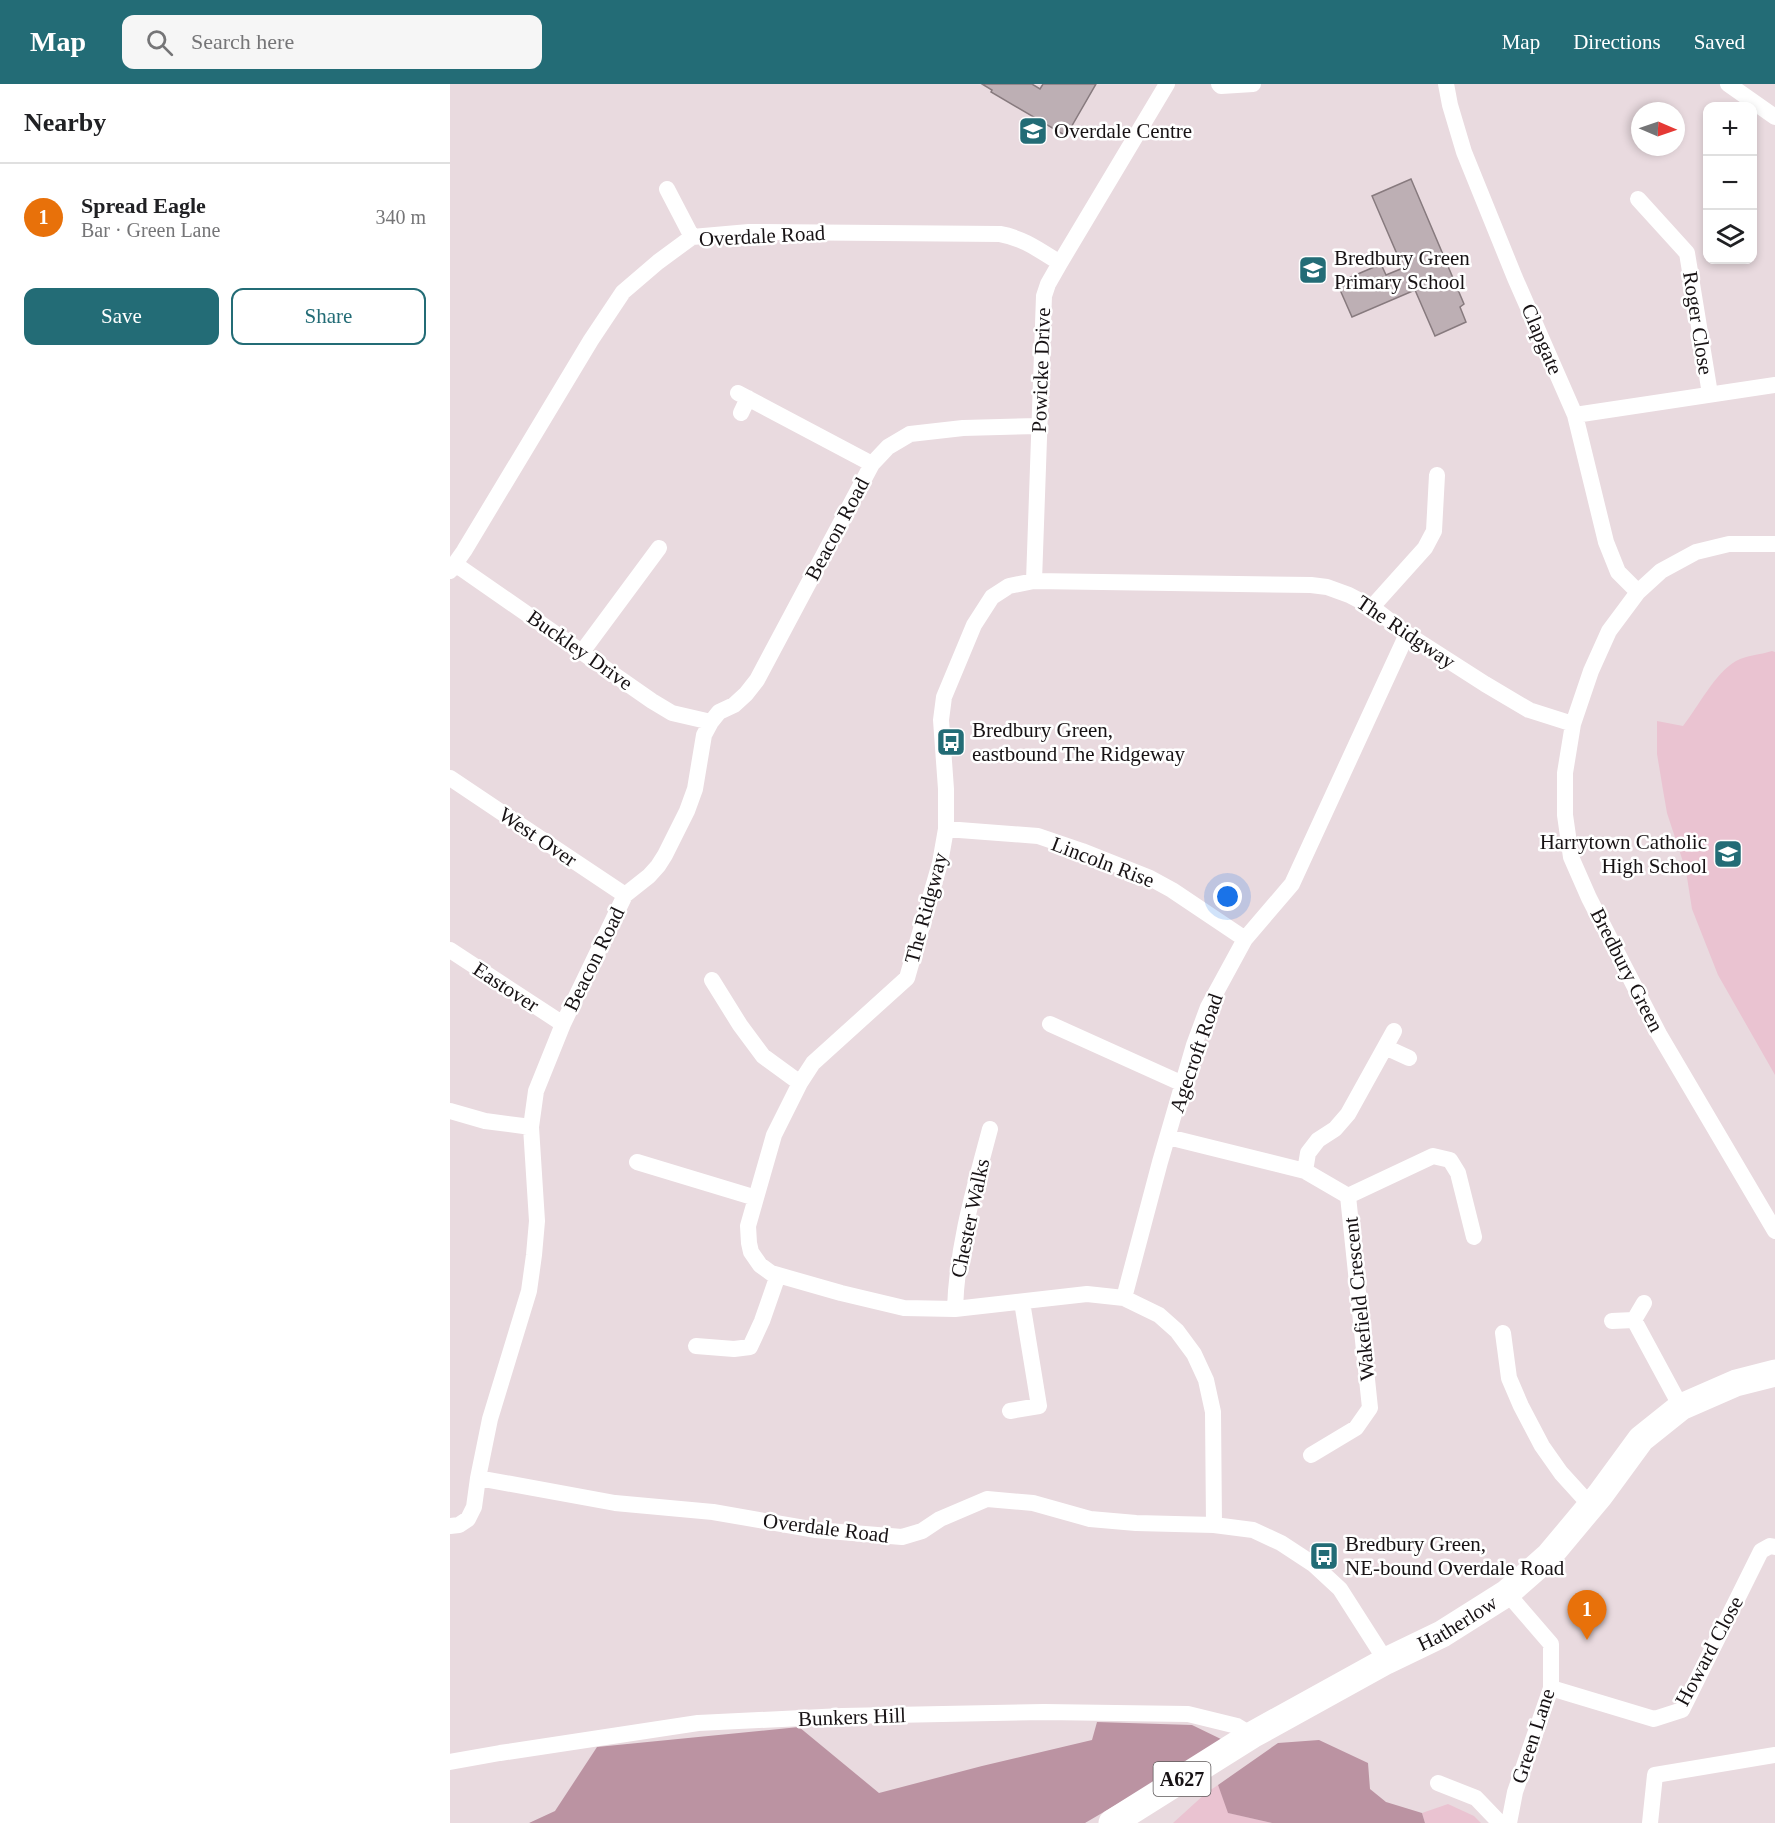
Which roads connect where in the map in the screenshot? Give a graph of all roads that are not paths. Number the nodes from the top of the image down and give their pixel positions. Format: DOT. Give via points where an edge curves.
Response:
graph roads {
  1 [pos="1167,84"];
  2 [pos="1219,84"];
  3 [pos="1253,84"];
  4 [pos="1446,84"];
  5 [pos="1728,84"];
  6 [pos="1775,117"];
  7 [pos="667,189"];
  8 [pos="1638,198"];
  9 [pos="692,237"];
  10 [pos="1060,263"];
  11 [pos="1775,385"];
  12 [pos="1710,394"];
  13 [pos="742,401"];
  14 [pos="1575,415"];
  15 [pos="1039,426"];
  16 [pos="872,465"];
  17 [pos="1437,475"];
  18 [pos="1775,544"];
  19 [pos="659,549"];
  20 [pos="452,567"];
  21 [pos="1034,581"];
  22 [pos="1638,592"];
  23 [pos="1372,607"];
  24 [pos="1407,634"];
  25 [pos="582,652"];
  26 [pos="711,722"];
  27 [pos="1573,724"];
  28 [pos="450,778"];
  29 [pos="946,829"];
  30 [pos="626,895"];
  31 [pos="1245,939"];
  32 [pos="450,950"];
  33 [pos="712,980"];
  34 [pos="563,1024"];
  35 [pos="1050,1024"];
  36 [pos="1394,1031"];
  37 [pos="1385,1047"];
  38 [pos="1409,1058"];
  39 [pos="800,1083"];
  40 [pos="1183,1084"];
  41 [pos="450,1111"];
  42 [pos="531,1127"];
  43 [pos="990,1129"];
  44 [pos="1168,1137"];
  45 [pos="637,1162"];
  46 [pos="1305,1171"];
  47 [pos="1348,1197"];
  48 [pos="756,1198"];
  49 [pos="1775,1231"];
  50 [pos="1474,1237"];
  51 [pos="778,1275"];
  52 [pos="1124,1298"];
  53 [pos="1022,1302"];
  54 [pos="1644,1303"];
  55 [pos="955,1309"];
  56 [pos="1634,1320"];
  57 [pos="1612,1321"];
  58 [pos="1503,1333"];
  59 [pos="696,1347"];
  60 [pos="1775,1374"];
  61 [pos="1681,1407"];
  62 [pos="1010,1411"];
  63 [pos="1311,1455"];
  64 [pos="478,1478"];
  65 [pos="1591,1506"];
  66 [pos="1214,1525"];
  67 [pos="450,1526"];
  68 [pos="1775,1547"];
  69 [pos="1507,1593"];
  70 [pos="1386,1661"];
  71 [pos="1551,1688"];
  72 [pos="1252,1735"];
  73 [pos="1775,1755"];
  74 [pos="450,1762"];
  75 [pos="1438,1782"];
  76 [pos="1112,1823"];
  77 [pos="1500,1823"];
  78 [pos="1509,1823"];
  79 [pos="1650,1823"];
  1 -- 10 [label="street, Powicke Drive"];
  2 -- 3 [label="street"];
  4 -- 14 [label="street, Clapgate" via="1464,152"];
  5 -- 6 [label="street"];
  7 -- 9 [label="street"];
  8 -- 12 [label="street, Roger Close" via="1687,253"];
  9 -- 10 [label="street, Overdale Road" via="749,232 1000,234 1015,236"];
  9 -- 20 [label="street, Overdale Road" via="623,292"];
  10 -- 15 [label="street, Powicke Drive" via="1044,296"];
  11 -- 12 [label="street"];
  12 -- 14 [label="street"];
  13 -- 16 [label="street"];
  14 -- 22 [label="street, Clapgate" via="1606,542 1618,572"];
  15 -- 16 [label="street, Beacon Road" via="910,434 888,447"];
  15 -- 21 [label="street, Powicke Drive"];
  16 -- 26 [label="street, Beacon Road" via="757,680"];
  17 -- 23 [label="street" via="1434,531 1425,548"];
  18 -- 22 [label="street, Bredbury Green" via="1729,544 1696,552 1660,572"];
  19 -- 25 [label="street"];
  20 -- 25 [label="street, Buckley Drive"];
  21 -- 23 [label="street, The Ridgway" via="1304,583 1327,587"];
  21 -- 29 [label="street, The Ridgway" via="1009,586 992,597 974,625 944,697 941,720"];
  22 -- 27 [label="street, Bredbury Green" via="1608,631"];
  23 -- 24 [label="street, The Ridgway"];
  24 -- 27 [label="street, The Ridgway" via="1529,710"];
  24 -- 31 [label="street, Agecroft Road" via="1292,884"];
  25 -- 26 [label="street, Buckley Drive" via="672,712"];
  26 -- 30 [label="street, Beacon Road" via="704,735 695,789 683,820 658,866"];
  27 -- 49 [label="street, Bredbury Green" via="1565,773 1570,857 1659,1034"];
  28 -- 30 [label="street, West Over"];
  29 -- 31 [label="street, Lincoln Rise" via="1038,836 1082,850 1172,890"];
  29 -- 39 [label="street, The Ridgway" via="907,978 813,1063"];
  30 -- 34 [label="street, Beacon Road"];
  31 -- 40 [label="street, Agecroft Road" via="1208,1007"];
  32 -- 34 [label="street, Eastover"];
  33 -- 39 [label="street" via="763,1056"];
  34 -- 42 [label="street, Beacon Road" via="536,1091"];
  35 -- 40 [label="street"];
  36 -- 37 [label="street"];
  37 -- 38 [label="street"];
  37 -- 46 [label="street" via="1348,1114 1308,1153"];
  39 -- 48 [label="street, The Ridgway" via="774,1135"];
  40 -- 44 [label="street, Agecroft Road"];
  41 -- 42 [label="street" via="485,1121"];
  42 -- 64 [label="street, Beacon Road" via="537,1221 529,1291 490,1419"];
  43 -- 55 [label="street, Chester Walks" via="966,1216"];
  44 -- 46 [label="street, Wakefield Crescent"];
  44 -- 52 [label="street, Agecroft Road"];
  45 -- 48 [label="street"];
  46 -- 47 [label="street, Wakefield Crescent"];
  47 -- 50 [label="street" via="1433,1156 1450,1160 1458,1173"];
  47 -- 63 [label="street, Wakefield Crescent" via="1370,1407 1356,1428"];
  48 -- 51 [label="street, The Ridgway" via="748,1226 749,1243 760,1265"];
  51 -- 55 [label="street, The Ridgway" via="904,1308"];
  51 -- 59 [label="street" via="750,1347"];
  52 -- 53 [label="street, The Ridgway" via="1087,1294"];
  52 -- 66 [label="street, The Ridgway" via="1159,1315 1177,1331 1206,1380 1213,1412"];
  53 -- 55 [label="street, The Ridgway"];
  53 -- 62 [label="street" via="1039,1406"];
  54 -- 56 [label="street"];
  56 -- 57 [label="street"];
  56 -- 61 [label="street"];
  58 -- 65 [label="street" via="1509,1378 1521,1406 1542,1446"];
  60 -- 61 [label="main road, Hatherlow / A627" via="1736,1383"];
  61 -- 65 [label="main road, Hatherlow / A627" via="1641,1439"];
  64 -- 66 [label="street, Overdale Road" via="615,1503 713,1512 816,1530 902,1537 987,1499 1033,1503 1090,1519"];
  64 -- 67 [label="street" via="468,1519"];
  65 -- 69 [label="main road, Hatherlow / A627" via="1549,1556"];
  66 -- 70 [label="street, Overdale Road" via="1253,1530 1281,1542 1313,1564 1340,1589"];
  68 -- 71 [label="street, Howard Close" via="1761,1551 1682,1710 1654,1719"];
  69 -- 70 [label="main road, Hatherlow / A627" via="1442,1634"];
  69 -- 71 [label="street, Green Lane" via="1551,1644"];
  70 -- 72 [label="main road, Hatherlow / A627"];
  71 -- 78 [label="street, Green Lane" via="1515,1792"];
  72 -- 74 [label="street, Bunkers Hill" via="1237,1726 1188,1714 842,1716 698,1723"];
  72 -- 76 [label="main road, A627"];
  73 -- 79 [label="street" via="1655,1776"];
  75 -- 77 [label="street" via="1476,1798"];
}
